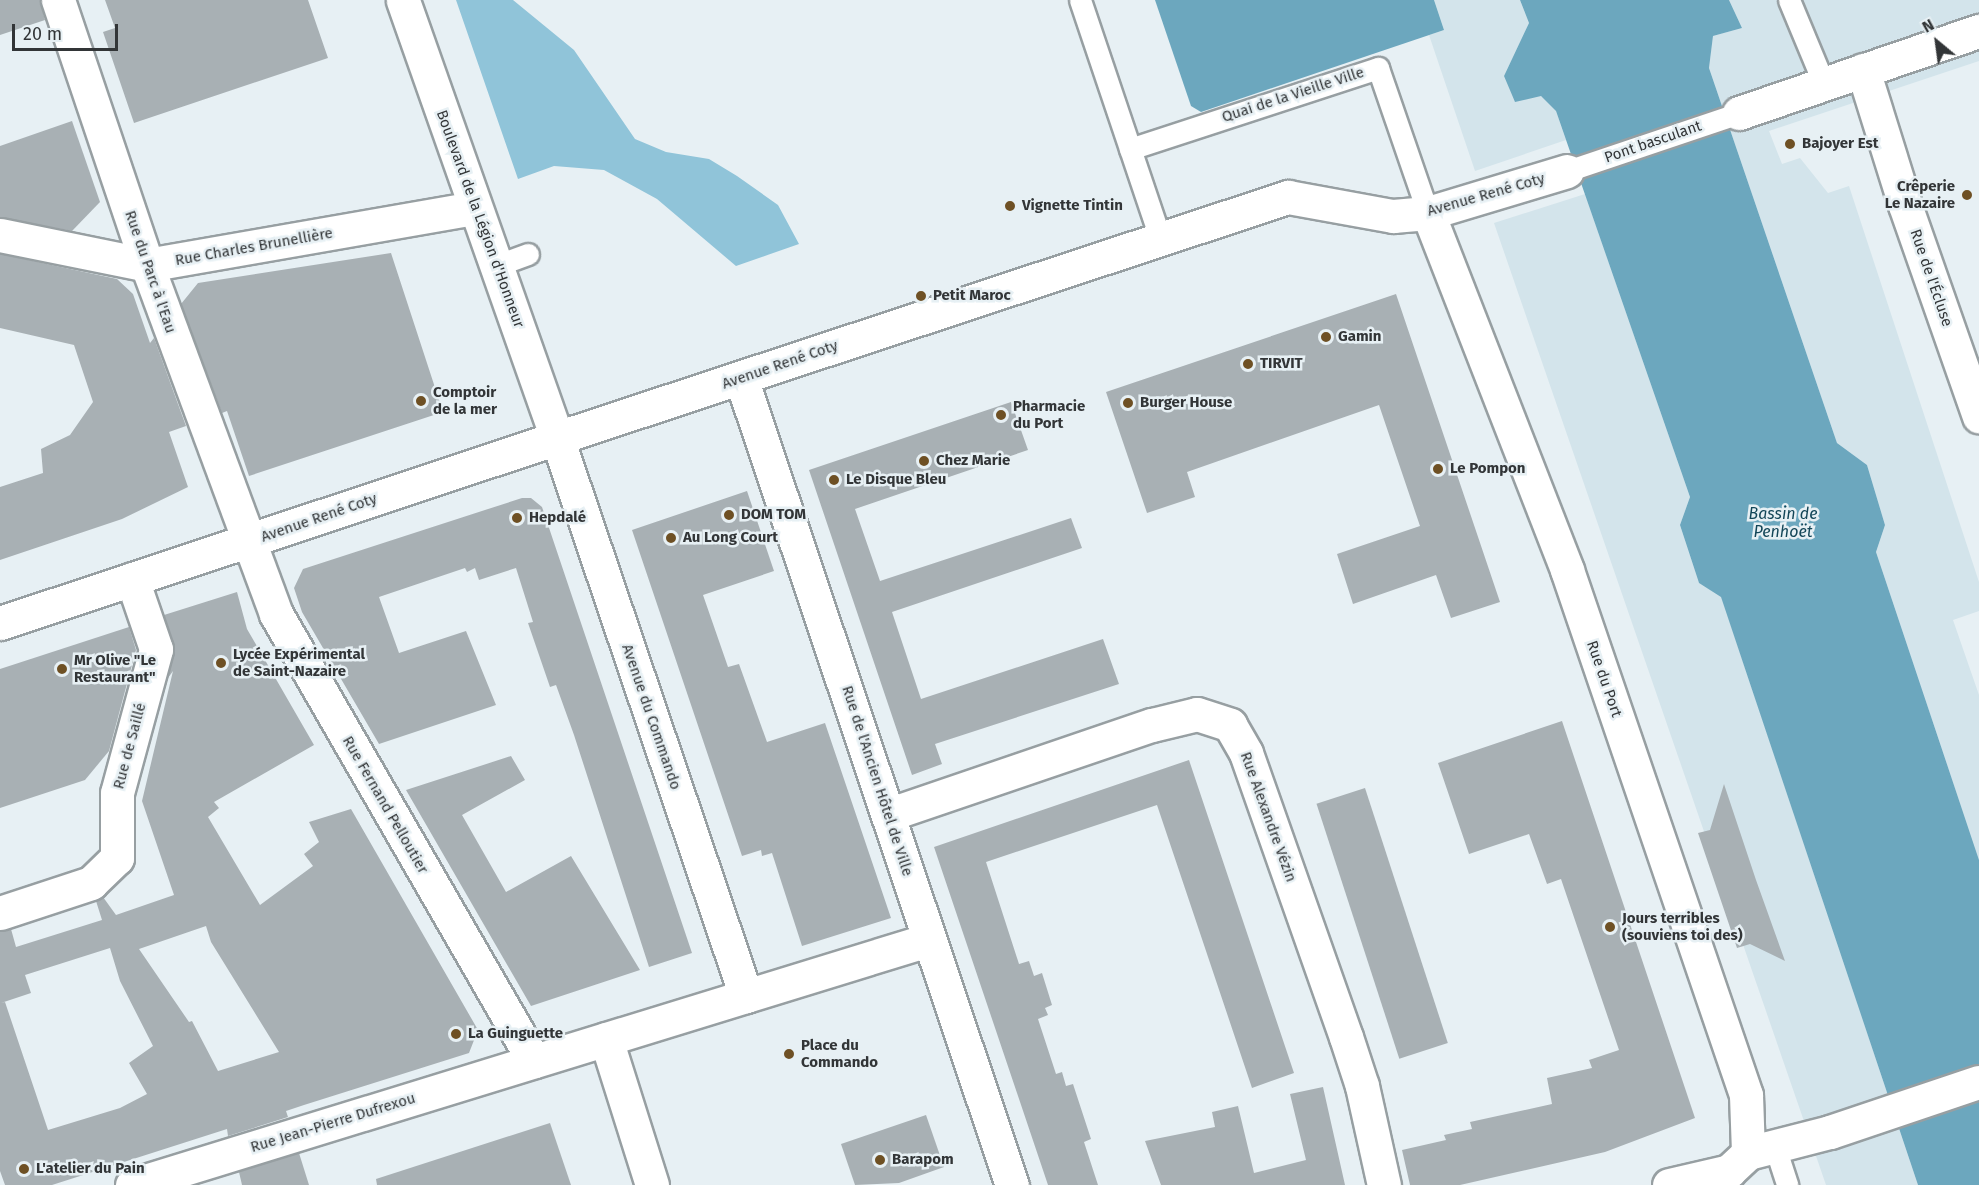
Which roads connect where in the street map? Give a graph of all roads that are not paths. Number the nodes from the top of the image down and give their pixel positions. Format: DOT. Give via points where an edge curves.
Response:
graph roads {
  1 [pos="58,0"];
  2 [pos="403,0"];
  3 [pos="1080,0"];
  4 [pos="1789,0"];
  5 [pos="1979,32"];
  6 [pos="1863,70"];
  7 [pos="1824,84"];
  8 [pos="1739,112"];
  9 [pos="1130,148"];
  10 [pos="1567,171"];
  11 [pos="474,208"];
  12 [pos="1428,213"];
  13 [pos="0,235"];
  14 [pos="1160,238"];
  15 [pos="528,254"];
  16 [pos="147,266"];
  17 [pos="495,266"];
  18 [pos="741,378"];
  19 [pos="1979,416"];
  20 [pos="557,438"];
  21 [pos="248,543"];
  22 [pos="132,579"];
  23 [pos="0,623"];
  24 [pos="890,814"];
  25 [pos="0,914"];
  26 [pos="928,940"];
  27 [pos="746,996"];
  28 [pos="606,1039"];
  29 [pos="534,1061"];
  30 [pos="1979,1082"];
  31 [pos="1761,1150"];
  32 [pos="132,1185"];
  33 [pos="652,1185"];
  34 [pos="1012,1185"];
  35 [pos="1384,1185"];
  36 [pos="1669,1185"];
  37 [pos="1787,1185"];
  1 -- 16 [label="street, Rue du Parc à l'Eau"];
  2 -- 11 [label="street, Boulevard de la Légion d'Honneur"];
  3 -- 9 [label="lane"];
  4 -- 7 [label="lane"];
  5 -- 6 [label="street"];
  6 -- 7 [label="street"];
  6 -- 19 [label="street, Rue de l'Écluse" via="1905,205"];
  7 -- 8 [label="street"];
  8 -- 10 [label="lane, Pont basculant"];
  9 -- 12 [label="lane, Quai de la Vieille Ville" via="1378,68"];
  9 -- 14 [label="lane"];
  10 -- 12 [label="street, Avenue René Coty"];
  11 -- 16 [label="street, Rue Charles Brunellière"];
  11 -- 17 [label="street, Boulevard de la Légion d'Honneur"];
  12 -- 14 [label="street, Avenue René Coty" via="1393,216 1288,197"];
  12 -- 31 [label="street, Rue du Port" via="1567,570"];
  13 -- 16 [label="street, Rue Charles Brunellière"];
  14 -- 18 [label="street, Avenue René Coty"];
  15 -- 17 [label="lane"];
  16 -- 21 [label="street, Rue du Parc à l'Eau"];
  17 -- 20 [label="street, Boulevard de la Légion d'Honneur"];
  18 -- 20 [label="street, Avenue René Coty"];
  18 -- 24 [label="street, Rue de l'Ancien Hôtel de Ville"];
  20 -- 21 [label="street, Avenue René Coty"];
  20 -- 27 [label="street, Avenue du Commando"];
  21 -- 22 [label="street, Avenue René Coty"];
  21 -- 29 [label="street, Rue Fernand Pelloutier" via="276,614"];
  22 -- 23 [label="street, Avenue René Coty"];
  22 -- 25 [label="street, Rue de Saillé" via="156,649 117,793 117,858 92,883"];
  24 -- 26 [label="street, Rue de l'Ancien Hôtel de Ville"];
  24 -- 35 [label="street, Rue Alexandre Vézin" via="1152,725 1197,714 1230,725 1245,753 1346,1037 1362,1086"];
  26 -- 27 [label="street"];
  26 -- 34 [label="street, Rue de l'Ancien Hôtel de Ville"];
  27 -- 28 [label="street"];
  28 -- 29 [label="street"];
  28 -- 33 [label="street"];
  29 -- 32 [label="street, Rue Jean-Pierre Dufrexou"];
  30 -- 31 [label="street" via="1830,1132"];
  31 -- 36 [label="street" via="1729,1171"];
  31 -- 37 [label="lane"];
}
